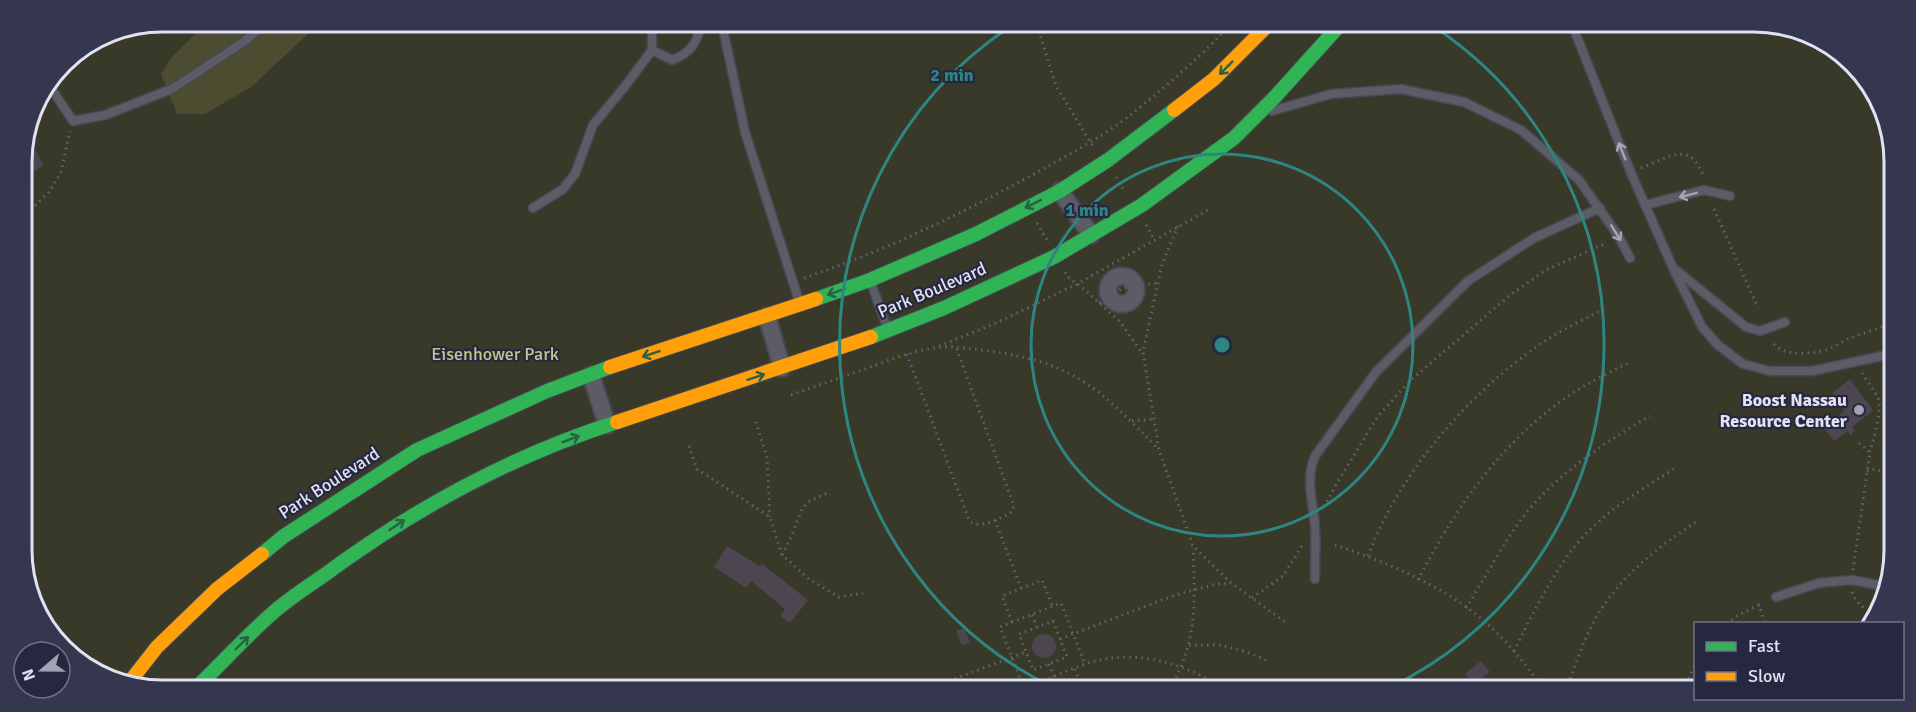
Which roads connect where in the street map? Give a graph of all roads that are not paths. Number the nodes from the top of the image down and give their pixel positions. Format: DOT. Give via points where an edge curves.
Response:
graph roads {
  1 [pos="255,32"];
  2 [pos="652,32"];
  3 [pos="699,32"];
  4 [pos="724,32"];
  5 [pos="1261,32"];
  6 [pos="1333,32"];
  7 [pos="1575,32"];
  8 [pos="652,50"];
  9 [pos="52,91"];
  10 [pos="1257,115"];
  11 [pos="1060,191"];
  12 [pos="1730,196"];
  13 [pos="1645,205"];
  14 [pos="533,208"];
  15 [pos="1600,208"];
  16 [pos="1091,234"];
  17 [pos="1630,258"];
  18 [pos="1673,268"];
  19 [pos="870,280"];
  20 [pos="1136,286"];
  21 [pos="1104,300"];
  22 [pos="800,304"];
  23 [pos="766,316"];
  24 [pos="1785,322"];
  25 [pos="888,331"];
  26 [pos="1884,356"];
  27 [pos="782,368"];
  28 [pos="591,375"];
  29 [pos="607,425"];
  30 [pos="1315,579"];
  31 [pos="1880,585"];
  32 [pos="1776,597"];
  33 [pos="133,677"];
  34 [pos="204,680"];
  1 -- 9 [label="lane" via="172,89 105,115 72,121"];
  2 -- 8 [label="lane"];
  3 -- 8 [label="lane" via="693,48 672,60"];
  4 -- 22 [label="lane" via="745,132"];
  5 -- 11 [label="street, Park Boulevard, one-way" via="1214,79 1105,162"];
  6 -- 10 [label="street, Park Boulevard"];
  13 -- 7 [label="lane, one-way"];
  8 -- 14 [label="lane" via="593,125 575,174 564,189"];
  10 -- 15 [label="lane" via="1331,94 1401,88 1464,102 1521,130 1580,180"];
  10 -- 16 [label="street, Park Boulevard" via="1234,138 1174,183"];
  11 -- 16 [label="street"];
  11 -- 19 [label="street, Park Boulevard, one-way" via="976,234"];
  12 -- 13 [label="lane, one-way" via="1704,190"];
  13 -- 18 [label="lane"];
  15 -- 17 [label="lane, one-way"];
  15 -- 30 [label="lane" via="1534,238 1468,281 1376,372 1311,466"];
  16 -- 25 [label="street, Park Boulevard" via="1037,266"];
  18 -- 24 [label="lane" via="1746,327 1760,331"];
  18 -- 26 [label="lane" via="1702,327 1743,364 1770,371 1812,371"];
  19 -- 22 [label="street, Park Boulevard, one-way"];
  19 -- 25 [label="lane"];
  20 -- 21 [label="street" via="1129,277 1115,277"];
  22 -- 23 [label="street, Park Boulevard"];
  23 -- 27 [label="street"];
  23 -- 28 [label="street, Park Boulevard, one-way"];
  25 -- 27 [label="street, Park Boulevard"];
  29 -- 27 [label="street, Park Boulevard, one-way"];
  28 -- 29 [label="street"];
  28 -- 33 [label="street, Park Boulevard" via="417,450 284,536 208,597 157,647"];
  34 -- 29 [label="street, Park Boulevard, one-way" via="275,611 410,516 479,479"];
  31 -- 32 [label="lane" via="1852,580 1819,582"];
}
